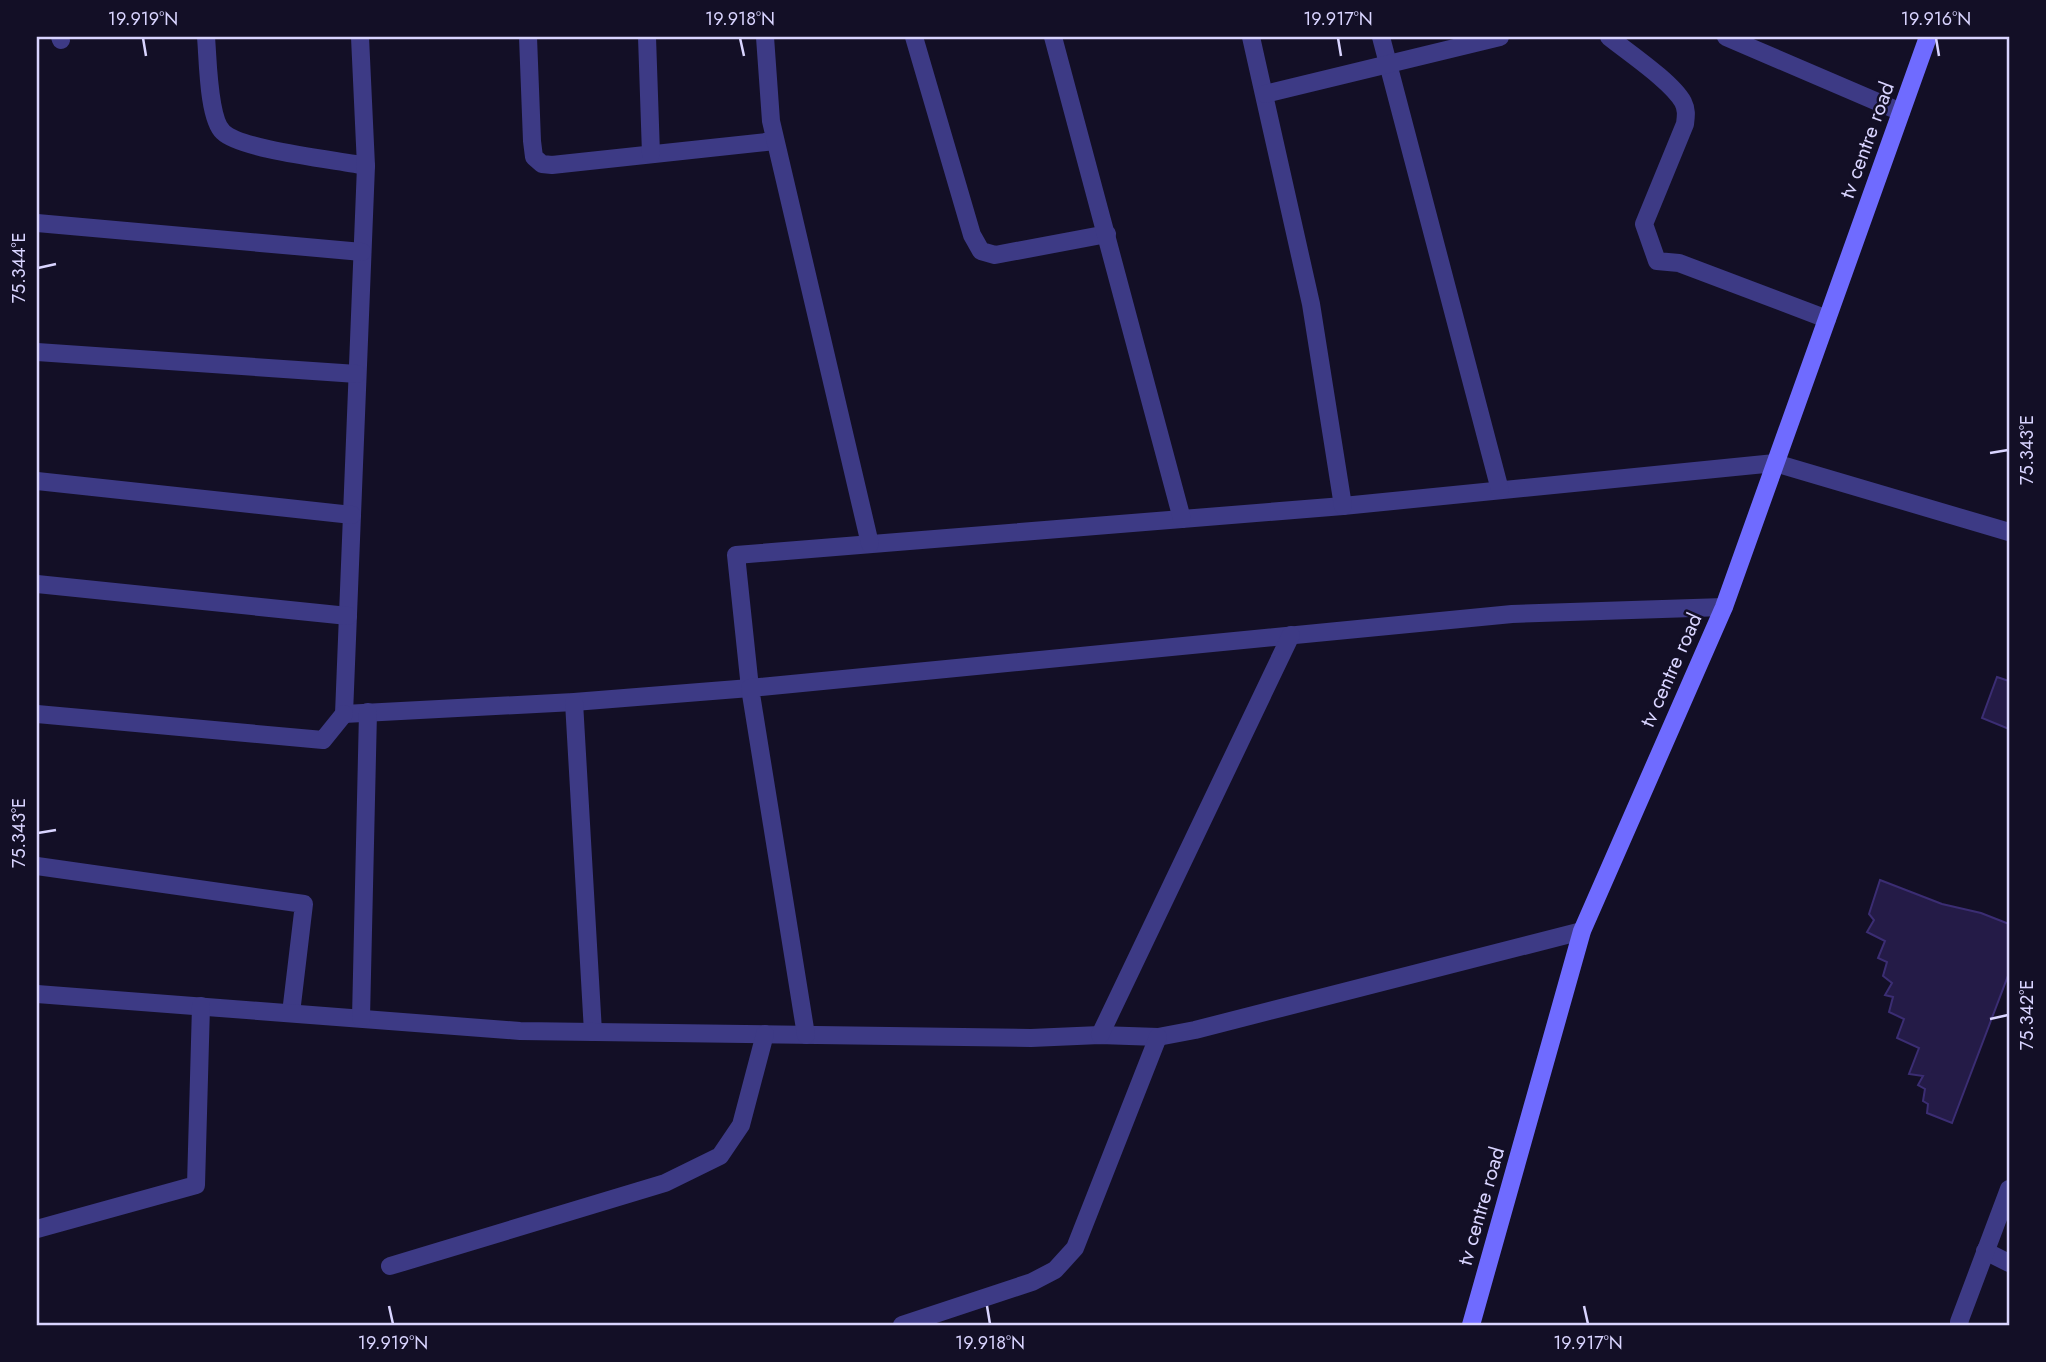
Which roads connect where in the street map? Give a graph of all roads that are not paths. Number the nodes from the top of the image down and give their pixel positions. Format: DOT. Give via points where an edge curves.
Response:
graph roads {
  1 [pos="206,37"];
  2 [pos="360,37"];
  3 [pos="528,37"];
  4 [pos="647,37"];
  5 [pos="765,37"];
  6 [pos="914,37"];
  7 [pos="1053,37"];
  8 [pos="1251,37"];
  9 [pos="1381,37"];
  10 [pos="1500,37"];
  11 [pos="1609,37"];
  12 [pos="1726,37"];
  13 [pos="1928,37"];
  14 [pos="1388,64"];
  15 [pos="1265,94"];
  16 [pos="1901,113"];
  17 [pos="775,141"];
  18 [pos="651,154"];
  19 [pos="366,166"];
  20 [pos="37,223"];
  21 [pos="1107,234"];
  22 [pos="362,252"];
  23 [pos="1827,319"];
  24 [pos="37,352"];
  25 [pos="358,374"];
  26 [pos="1775,463"];
  27 [pos="37,481"];
  28 [pos="1500,490"];
  29 [pos="1343,506"];
  30 [pos="352,515"];
  31 [pos="1181,519"];
  32 [pos="2009,532"];
  33 [pos="870,544"];
  34 [pos="37,584"];
  35 [pos="1724,607"];
  36 [pos="348,616"];
  37 [pos="1291,635"];
  38 [pos="750,688"];
  39 [pos="574,702"];
  40 [pos="368,712"];
  41 [pos="344,713"];
  42 [pos="37,714"];
  43 [pos="37,866"];
  44 [pos="1582,931"];
  45 [pos="37,994"];
  46 [pos="201,1006"];
  47 [pos="291,1013"];
  48 [pos="361,1018"];
  49 [pos="593,1032"];
  50 [pos="765,1034"];
  51 [pos="806,1035"];
  52 [pos="1100,1035"];
  53 [pos="1158,1037"];
  54 [pos="2009,1189"];
  55 [pos="37,1229"];
  56 [pos="1985,1251"];
  57 [pos="2009,1264"];
  58 [pos="390,1266"];
  59 [pos="902,1325"];
  60 [pos="1471,1325"];
  61 [pos="1960,1325"];
  1 -- 19 [label="street" via="214,113 222,132 245,144"];
  2 -- 19 [label="street"];
  3 -- 18 [label="street" via="534,157 552,165"];
  4 -- 18 [label="street"];
  5 -- 17 [label="street"];
  6 -- 21 [label="street" via="972,235 981,251 995,255"];
  7 -- 21 [label="street"];
  8 -- 15 [label="street"];
  9 -- 14 [label="street"];
  10 -- 14 [label="street"];
  11 -- 23 [label="street" via="1670,86 1687,114 1644,224 1657,261 1679,263"];
  12 -- 16 [label="street"];
  13 -- 16 [label="main road, tv centre road"];
  14 -- 15 [label="street"];
  14 -- 28 [label="street"];
  15 -- 29 [label="street" via="1311,304"];
  16 -- 23 [label="main road, tv centre road"];
  17 -- 18 [label="street"];
  17 -- 33 [label="street"];
  19 -- 22 [label="street"];
  20 -- 22 [label="street"];
  21 -- 31 [label="street"];
  22 -- 25 [label="street"];
  23 -- 26 [label="main road, tv centre road"];
  24 -- 25 [label="street"];
  25 -- 30 [label="street"];
  26 -- 28 [label="street"];
  26 -- 32 [label="street"];
  26 -- 35 [label="main road, tv centre road"];
  27 -- 30 [label="street"];
  28 -- 29 [label="street"];
  29 -- 31 [label="street"];
  30 -- 36 [label="street"];
  31 -- 33 [label="street"];
  33 -- 38 [label="street" via="736,555"];
  34 -- 36 [label="street"];
  35 -- 37 [label="street" via="1512,614"];
  35 -- 44 [label="main road, tv centre road"];
  36 -- 41 [label="street"];
  37 -- 38 [label="street"];
  37 -- 52 [label="street"];
  38 -- 39 [label="street"];
  38 -- 51 [label="street"];
  39 -- 40 [label="street"];
  39 -- 49 [label="street"];
  40 -- 41 [label="street"];
  40 -- 48 [label="street"];
  41 -- 42 [label="street" via="323,740"];
  43 -- 47 [label="street" via="304,904"];
  44 -- 53 [label="street"];
  44 -- 60 [label="main road, tv centre road"];
  45 -- 46 [label="street"];
  46 -- 47 [label="street"];
  46 -- 55 [label="street" via="196,1185"];
  47 -- 48 [label="street"];
  48 -- 49 [label="street"];
  49 -- 50 [label="street"];
  50 -- 51 [label="street"];
  50 -- 58 [label="street" via="741,1125 720,1156 665,1183"];
  51 -- 52 [label="street"];
  52 -- 53 [label="street"];
  53 -- 59 [label="street" via="1075,1248 1055,1270 1032,1282"];
  54 -- 56 [label="street"];
  56 -- 57 [label="street"];
  56 -- 61 [label="street"];
}
